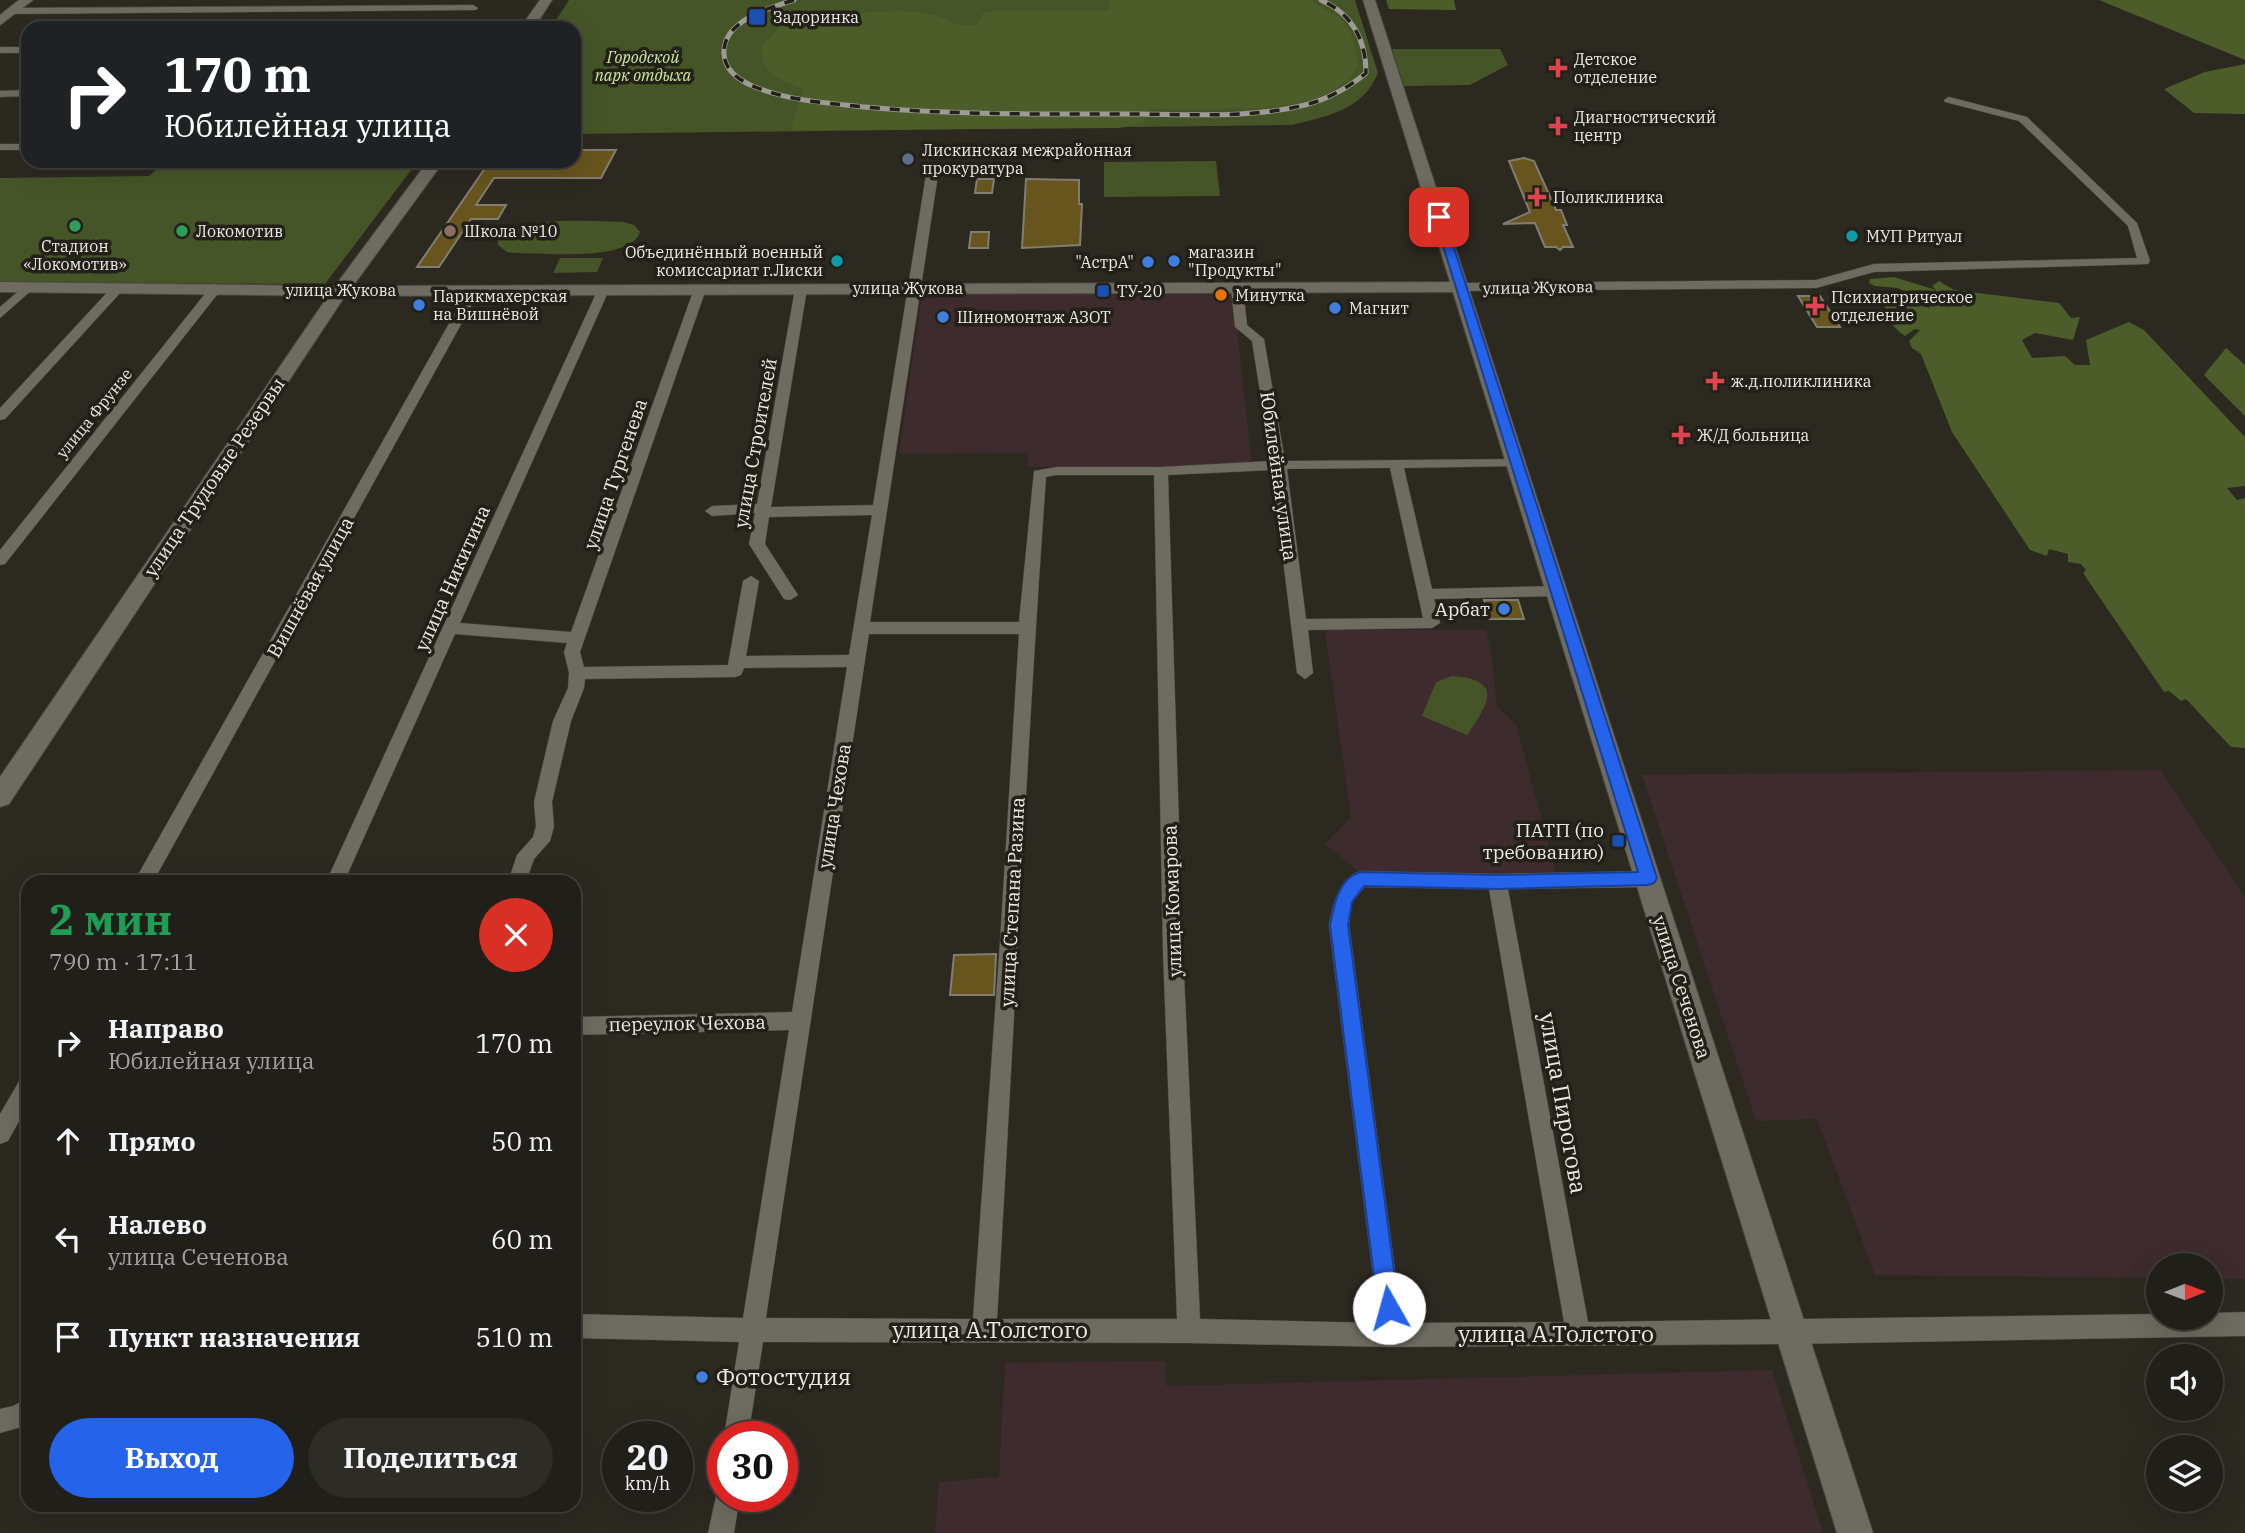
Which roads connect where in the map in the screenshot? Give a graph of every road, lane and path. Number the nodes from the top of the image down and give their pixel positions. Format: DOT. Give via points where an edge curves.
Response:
graph roads {
  1 [pos="27,0"];
  2 [pos="546,0"];
  3 [pos="1369,0"];
  4 [pos="473,8"];
  5 [pos="12,11"];
  6 [pos="0,21"];
  7 [pos="532,21"];
  8 [pos="0,50"];
  9 [pos="21,50"];
  10 [pos="21,93"];
  11 [pos="0,94"];
  12 [pos="1949,100"];
  13 [pos="0,147"];
  14 [pos="21,147"];
  15 [pos="431,168"];
  16 [pos="932,175"];
  17 [pos="0,287"];
  18 [pos="28,287"];
  19 [pos="1461,287"];
  20 [pos="118,288"];
  21 [pos="216,288"];
  22 [pos="913,288"];
  23 [pos="1237,288"];
  24 [pos="700,289"];
  25 [pos="801,289"];
  26 [pos="474,290"];
  27 [pos="603,290"];
  28 [pos="340,291"];
  29 [pos="0,314"];
  30 [pos="0,416"];
  31 [pos="1517,462"];
  32 [pos="1396,463"];
  33 [pos="1279,465"];
  34 [pos="1161,471"];
  35 [pos="763,510"];
  36 [pos="880,510"];
  37 [pos="712,511"];
  38 [pos="0,560"];
  39 [pos="751,581"];
  40 [pos="1557,592"];
  41 [pos="1426,594"];
  42 [pos="790,595"];
  43 [pos="1299,625"];
  44 [pos="450,628"];
  45 [pos="862,628"];
  46 [pos="1027,628"];
  47 [pos="578,638"];
  48 [pos="857,661"];
  49 [pos="737,663"];
  50 [pos="577,673"];
  51 [pos="1305,673"];
  52 [pos="0,797"];
  53 [pos="147,875"];
  54 [pos="338,875"];
  55 [pos="519,875"];
  56 [pos="1648,878"];
  57 [pos="1497,882"];
  58 [pos="801,1021"];
  59 [pos="581,1026"];
  60 [pos="21,1097"];
  61 [pos="0,1134"];
  62 [pos="2245,1324"];
  63 [pos="581,1326"];
  64 [pos="752,1330"];
  65 [pos="984,1330"];
  66 [pos="1189,1331"];
  67 [pos="1791,1332"];
  68 [pos="1578,1334"];
  69 [pos="1392,1335"];
  70 [pos="16,1416"];
  71 [pos="738,1421"];
  72 [pos="0,1433"];
  73 [pos="724,1512"];
  74 [pos="721,1533"];
  75 [pos="1855,1533"];
  1 -- 5 [label="main road"];
  2 -- 7 [label="main road"];
  3 -- 19 [label="main road, улица Сеченова"];
  4 -- 5 [label="street"];
  5 -- 6 [label="main road"];
  8 -- 9 [label="street"];
  10 -- 11 [label="street"];
  12 -- 19 [label="street, улица Жукова" via="2023,120 2133,225 2144,261 1874,268 1816,284"];
  13 -- 14 [label="street"];
  15 -- 28 [label="main road, улица Трудовые Резервы"];
  16 -- 22 [label="street, улица Чехова"];
  17 -- 18 [label="main road, улица Жукова"];
  18 -- 20 [label="main road, улица Жукова"];
  18 -- 29 [label="street"];
  19 -- 23 [label="main road, улица Жукова"];
  19 -- 31 [label="main road, улица Сеченова"];
  20 -- 21 [label="main road, улица Жукова"];
  20 -- 30 [label="street"];
  21 -- 28 [label="main road, улица Жукова"];
  21 -- 38 [label="street, улица Фрунзе"];
  22 -- 23 [label="main road, улица Жукова"];
  22 -- 25 [label="main road, улица Жукова"];
  22 -- 36 [label="street, улица Чехова"];
  23 -- 33 [label="street, Юбилейная улица" via="1241,327 1258,339"];
  24 -- 25 [label="main road, улица Жукова"];
  24 -- 27 [label="main road, улица Жукова"];
  24 -- 47 [label="street, улица Тургенева"];
  25 -- 35 [label="street, улица Строителей"];
  26 -- 27 [label="main road, улица Жукова"];
  26 -- 28 [label="main road, улица Жукова"];
  26 -- 53 [label="street, Вишнёвая улица"];
  27 -- 44 [label="street, улица Никитина"];
  28 -- 52 [label="main road, улица Трудовые Резервы"];
  31 -- 32 [label="street"];
  31 -- 40 [label="main road, улица Сеченова"];
  32 -- 33 [label="street"];
  32 -- 41 [label="street"];
  33 -- 34 [label="street"];
  33 -- 43 [label="street, Юбилейная улица"];
  34 -- 46 [label="street, улица Степана Разина" via="1039,474"];
  34 -- 66 [label="street, улица Комарова" via="1173,953"];
  35 -- 36 [label="street"];
  35 -- 37 [label="street"];
  35 -- 42 [label="street, улица Строителей" via="757,544 768,564 782,576"];
  36 -- 45 [label="street, улица Чехова"];
  39 -- 49 [label="street"];
  40 -- 41 [label="street"];
  40 -- 56 [label="main road, улица Сеченова"];
  41 -- 43 [label="street" via="1432,623"];
  43 -- 51 [label="street, Юбилейная улица"];
  44 -- 47 [label="street"];
  44 -- 54 [label="street, улица Никитина"];
  45 -- 46 [label="street"];
  45 -- 48 [label="street, улица Чехова"];
  46 -- 65 [label="street, улица Степана Разина"];
  47 -- 50 [label="street, улица Тургенева" via="572,652"];
  48 -- 49 [label="street"];
  48 -- 58 [label="street, улица Чехова"];
  49 -- 50 [label="street" via="735,671"];
  50 -- 55 [label="street" via="543,802 541,841 526,855"];
  56 -- 57 [label="street"];
  56 -- 67 [label="main road, улица Сеченова"];
  57 -- 68 [label="street, улица Пирогова"];
  57 -- 69 [label="street" via="1360,879 1343,900 1339,925"];
  58 -- 59 [label="street, переулок Чехова"];
  58 -- 64 [label="street, улица Чехова"];
  60 -- 61 [label="street"];
  62 -- 67 [label="street, улица А.Толстого"];
  63 -- 64 [label="street, улица А.Толстого"];
  64 -- 65 [label="street, улица А.Толстого"];
  64 -- 71 [label="street, улица Чехова"];
  65 -- 66 [label="street, улица А.Толстого"];
  66 -- 69 [label="street, улица А.Толстого"];
  67 -- 68 [label="street, улица А.Толстого"];
  67 -- 75 [label="main road, улица Сеченова"];
  68 -- 69 [label="street, улица А.Толстого"];
  70 -- 72 [label="street"];
  73 -- 74 [label="street"];
}
